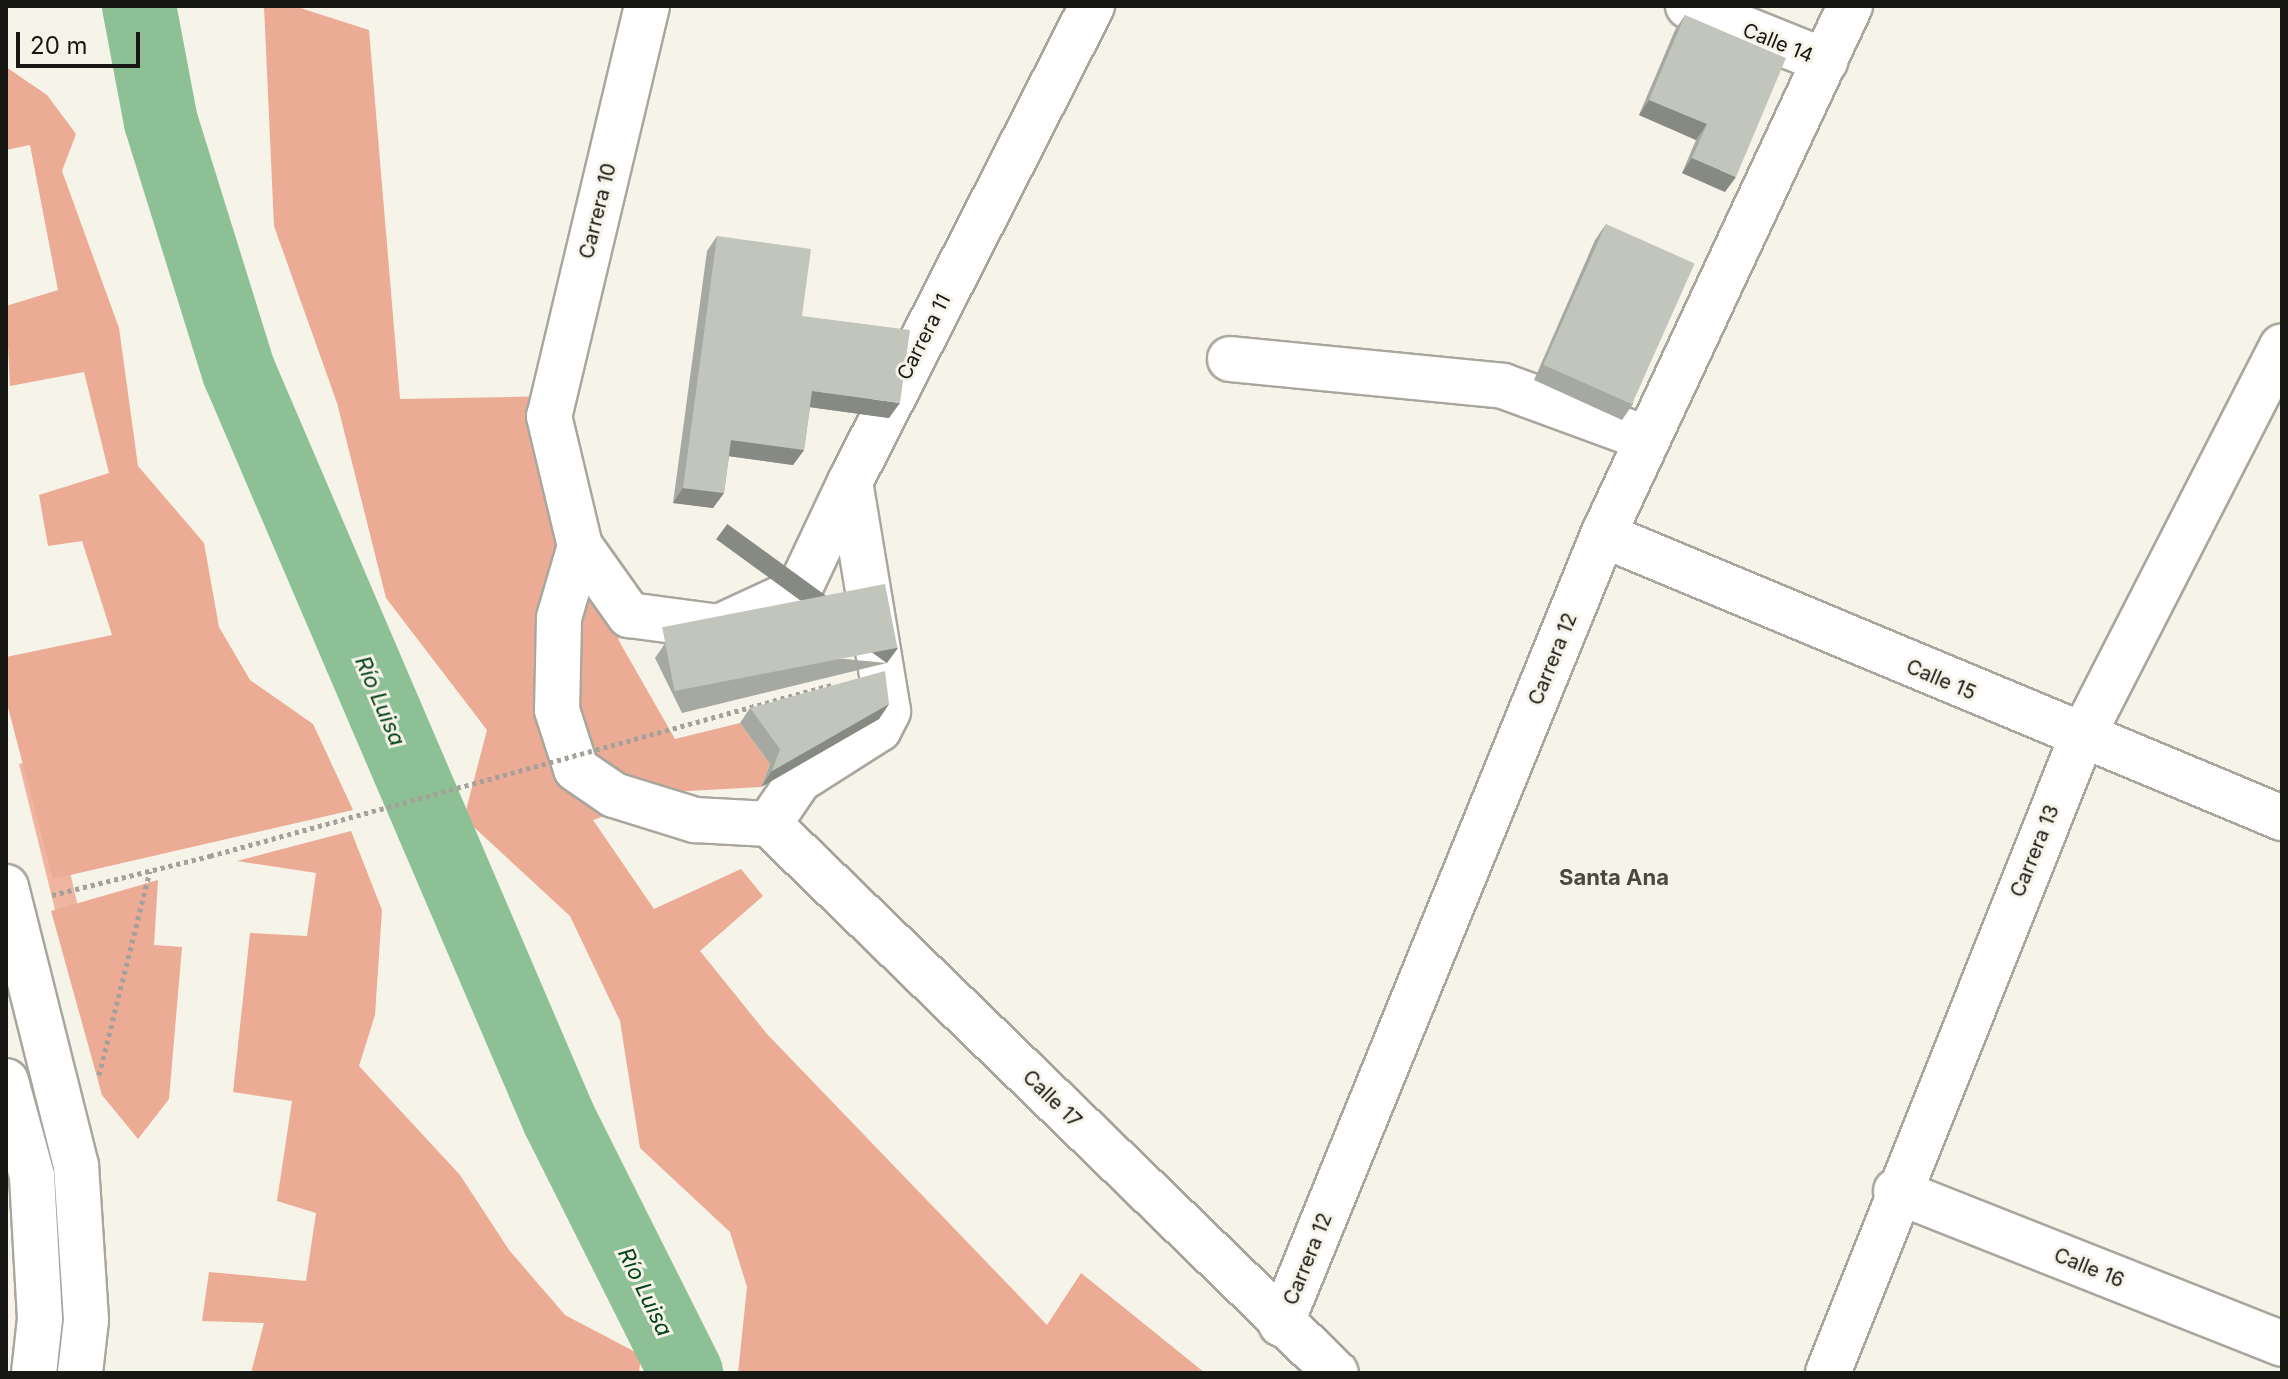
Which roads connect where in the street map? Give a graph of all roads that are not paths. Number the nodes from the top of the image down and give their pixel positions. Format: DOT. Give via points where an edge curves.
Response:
graph roads {
  1 [pos="647,6"];
  2 [pos="1092,6"];
  3 [pos="1688,6"];
  4 [pos="1850,6"];
  5 [pos="1825,61"];
  6 [pos="2282,347"];
  7 [pos="1230,359"];
  8 [pos="1648,439"];
  9 [pos="850,482"];
  10 [pos="1603,535"];
  11 [pos="580,546"];
  12 [pos="2081,739"];
  13 [pos="2282,818"];
  14 [pos="769,824"];
  15 [pos="8,896"];
  16 [pos="26,1053"];
  17 [pos="6,1081"];
  18 [pos="1896,1191"];
  19 [pos="1281,1324"];
  20 [pos="2282,1344"];
  21 [pos="34,1373"];
  22 [pos="80,1373"];
  23 [pos="1336,1373"];
  24 [pos="1828,1373"];
  1 -- 11 [label="street, Carrera 10" via="549,416"];
  2 -- 9 [label="street, Carrera 11"];
  3 -- 5 [label="street, Calle 14"];
  4 -- 5 [label="street, Carrera 12"];
  5 -- 8 [label="street, Carrera 12"];
  6 -- 12 [label="street, Carrera 13"];
  7 -- 8 [label="street" via="1503,386"];
  8 -- 10 [label="street, Carrera 12"];
  9 -- 11 [label="street, Carrera 11" via="799,590 719,627 629,615"];
  9 -- 14 [label="street" via="888,711 879,729 792,786"];
  10 -- 12 [label="street, Calle 15"];
  10 -- 19 [label="street, Carrera 12"];
  11 -- 14 [label="street" via="559,618 557,710 576,769 614,795 695,820"];
  12 -- 13 [label="street, Calle 15"];
  12 -- 18 [label="street, Carrera 13"];
  14 -- 19 [label="street, Calle 17"];
  15 -- 16 [label="street"];
  16 -- 22 [label="street" via="76,1165 86,1320"];
  17 -- 21 [label="street" via="32,1176 40,1319"];
  18 -- 20 [label="street, Calle 16"];
  18 -- 24 [label="street, Carrera 13"];
  19 -- 23 [label="street, Calle 17"];
}
